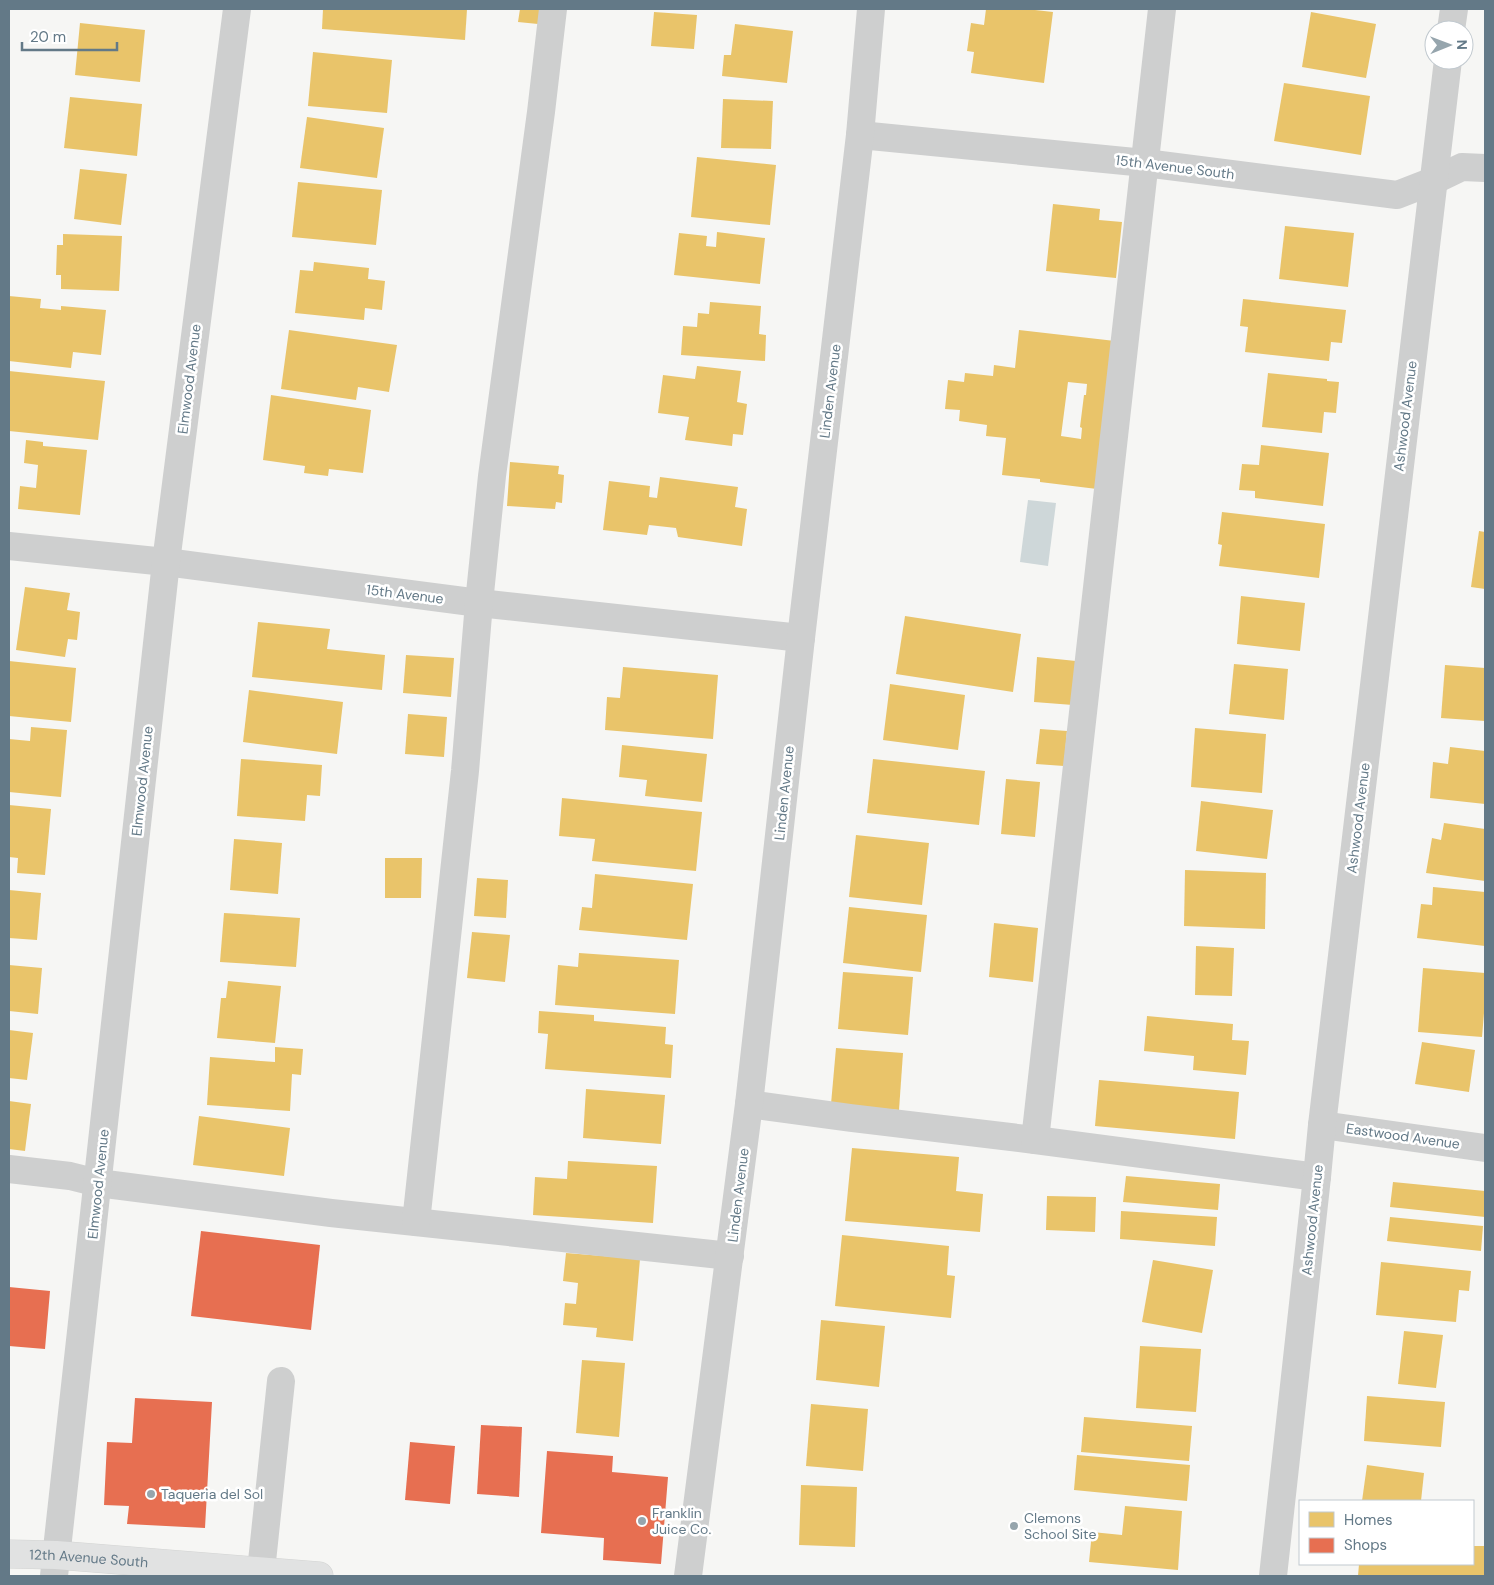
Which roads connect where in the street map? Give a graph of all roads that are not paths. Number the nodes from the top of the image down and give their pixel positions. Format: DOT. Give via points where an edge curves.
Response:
graph roads {
  1 [pos="237,9"];
  2 [pos="553,9"];
  3 [pos="871,9"];
  4 [pos="1162,9"];
  5 [pos="1447,70"];
  6 [pos="860,135"];
  7 [pos="1145,163"];
  8 [pos="1485,168"];
  9 [pos="1433,181"];
  10 [pos="9,546"];
  11 [pos="166,562"];
  12 [pos="479,603"];
  13 [pos="801,638"];
  14 [pos="750,1104"];
  15 [pos="1322,1125"];
  16 [pos="1035,1140"];
  17 [pos="1485,1148"];
  18 [pos="9,1169"];
  19 [pos="1317,1176"];
  20 [pos="98,1183"];
  21 [pos="416,1222"];
  22 [pos="730,1256"];
  23 [pos="281,1381"];
  24 [pos="9,1554"];
  25 [pos="55,1565"];
  26 [pos="261,1572"];
  27 [pos="319,1576"];
  28 [pos="688,1576"];
  29 [pos="1273,1576"];
  1 -- 11 [label="street, Elmwood Avenue"];
  2 -- 12 [label="street" via="492,476"];
  3 -- 6 [label="street, Linden Avenue"];
  4 -- 7 [label="street"];
  5 -- 9 [label="street, Ashwood Avenue"];
  6 -- 7 [label="street, 15th Avenue South"];
  6 -- 13 [label="street, Linden Avenue"];
  7 -- 9 [label="street, 15th Avenue South" via="1397,195"];
  7 -- 16 [label="street"];
  8 -- 9 [label="street, 15th Avenue South" via="1462,167"];
  9 -- 15 [label="street, Ashwood Avenue"];
  10 -- 11 [label="street, 15th Avenue"];
  11 -- 12 [label="street, 15th Avenue"];
  11 -- 20 [label="street, Elmwood Avenue"];
  12 -- 13 [label="street, 15th Avenue"];
  12 -- 21 [label="street" via="465,770"];
  13 -- 14 [label="street, Linden Avenue"];
  14 -- 16 [label="street"];
  14 -- 22 [label="street, Linden Avenue"];
  15 -- 17 [label="street, Eastwood Avenue"];
  15 -- 19 [label="street, Ashwood Avenue"];
  16 -- 19 [label="street"];
  18 -- 20 [label="street" via="70,1176"];
  19 -- 29 [label="street, Ashwood Avenue"];
  20 -- 21 [label="street"];
  20 -- 25 [label="street, Elmwood Avenue"];
  21 -- 22 [label="street"];
  22 -- 28 [label="street, Linden Avenue"];
  23 -- 26 [label="street"];
  24 -- 25 [label="main road, 12th Avenue South"];
  25 -- 26 [label="main road, 12th Avenue South"];
  26 -- 27 [label="main road, 12th Avenue South"];
}
